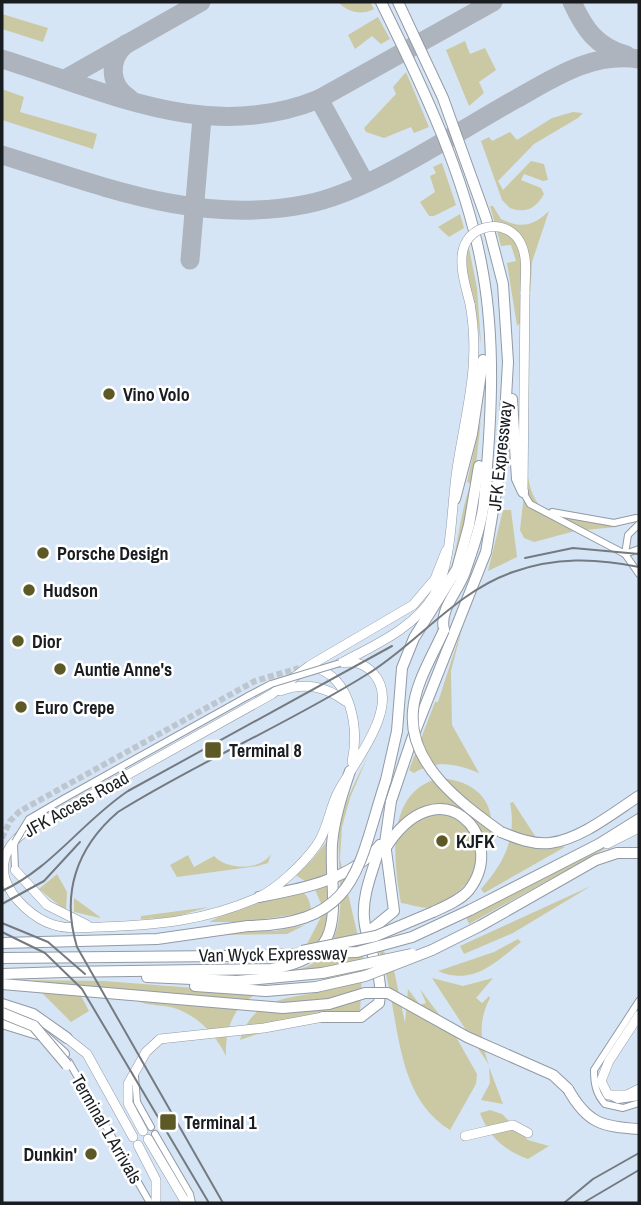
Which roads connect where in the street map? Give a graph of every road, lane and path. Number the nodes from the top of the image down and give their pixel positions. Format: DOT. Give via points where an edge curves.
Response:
graph roads {
  1 [pos="381,2"];
  2 [pos="398,2"];
  3 [pos="488,326"];
  4 [pos="508,362"];
  5 [pos="489,387"];
  6 [pos="523,492"];
  7 [pos="455,499"];
  8 [pos="543,511"];
  9 [pos="637,521"];
  10 [pos="639,549"];
  11 [pos="446,551"];
  12 [pos="625,554"];
  13 [pos="639,574"];
  14 [pos="340,663"];
  15 [pos="307,669"];
  16 [pos="272,694"];
  17 [pos="347,702"];
  18 [pos="350,771"];
  19 [pos="639,796"];
  20 [pos="639,819"];
  21 [pos="639,828"];
  22 [pos="639,846"];
  23 [pos="383,847"];
  24 [pos="617,853"];
  25 [pos="639,853"];
  26 [pos="15,870"];
  27 [pos="2,887"];
  28 [pos="259,897"];
  29 [pos="475,907"];
  30 [pos="28,910"];
  31 [pos="96,927"];
  32 [pos="367,933"];
  33 [pos="2,943"];
  34 [pos="432,950"];
  35 [pos="274,956"];
  36 [pos="2,958"];
  37 [pos="59,972"];
  38 [pos="2,974"];
  39 [pos="172,979"];
  40 [pos="2,984"];
  41 [pos="639,1001"];
  42 [pos="2,1004"];
  43 [pos="2,1013"];
  44 [pos="639,1015"];
  45 [pos="323,1017"];
  46 [pos="2,1023"];
  47 [pos="67,1038"];
  48 [pos="66,1059"];
  49 [pos="137,1065"];
  50 [pos="639,1088"];
  51 [pos="608,1095"];
  52 [pos="639,1097"];
  53 [pos="639,1103"];
  54 [pos="639,1129"];
  55 [pos="149,1133"];
  56 [pos="528,1133"];
  57 [pos="465,1136"];
  58 [pos="149,1203"];
  59 [pos="156,1203"];
  60 [pos="186,1203"];
  61 [pos="192,1203"];
  1 -- 3 [label="highway, JFK Expressway" via="423,91 459,186 481,261"];
  2 -- 4 [label="highway, JFK Expressway" via="443,98 486,218 502,284"];
  3 -- 5 [label="highway, JFK Expressway"];
  3 -- 7 [label="highway" via="472,434"];
  4 -- 6 [label="highway" via="517,479"];
  4 -- 23 [label="highway, JFK Expressway" via="503,451 486,552 412,739 391,801"];
  5 -- 19 [label="highway, JFK Expressway, bridge" via="484,504 471,568 442,625 413,709 422,754 439,779 473,811 501,832 525,841 550,843 597,823"];
  5 -- 33 [label="highway, bridge" via="462,556 453,580 408,651 386,780 362,861 341,895 304,919 281,925 157,939"];
  6 -- 7 [label="street, bridge" via="525,257 520,242 505,228 488,226 473,233 463,250 475,366"];
  6 -- 8 [label="street" via="530,504"];
  7 -- 11 [label="street"];
  8 -- 9 [label="street" via="614,523"];
  8 -- 12 [label="street"];
  9 -- 12 [label="street" via="628,535"];
  10 -- 12 [label="street"];
  11 -- 14 [label="street" via="445,571 431,599 412,621"];
  11 -- 15 [label="street" via="435,579 413,605"];
  12 -- 13 [label="street"];
  14 -- 15 [label="street, bridge"];
  14 -- 18 [label="street" via="359,663 374,674 383,705"];
  15 -- 16 [label="street"];
  15 -- 17 [label="street" via="331,676"];
  15 -- 26 [label="street, bridge" via="260,689 33,816 16,837"];
  16 -- 17 [label="street" via="317,686"];
  16 -- 30 [label="street, JFK Access Road" via="18,837 5,854 3,871"];
  17 -- 18 [label="street" via="357,731"];
  18 -- 28 [label="street" via="314,848"];
  18 -- 37 [label="highway" via="333,835 334,921 327,939 313,955 271,969"];
  20 -- 29 [label="highway, Van Wyck Expressway"];
  21 -- 29 [label="street" via="504,898"];
  22 -- 24 [label="highway, Van Wyck Expressway"];
  23 -- 28 [label="highway" via="353,868 308,888"];
  23 -- 32 [label="highway" via="363,903"];
  23 -- 32 [label="highway, JFK Expressway" via="394,911"];
  23 -- 35 [label="highway, bridge" via="416,814 440,809 458,815 472,827 480,846 476,878 463,895 376,936"];
  24 -- 25 [label="highway"];
  24 -- 34 [label="highway, Van Wyck Expressway" via="596,860"];
  26 -- 31 [label="street" via="54,910"];
  27 -- 30 [label="street"];
  28 -- 31 [label="street, JFK Access Road" via="174,924"];
  29 -- 35 [label="highway, Van Wyck Expressway, bridge" via="412,937 368,950"];
  30 -- 31 [label="street, JFK Access Road" via="56,926"];
  32 -- 45 [label="highway" via="381,981 379,1003 361,1017"];
  34 -- 39 [label="highway, Van Wyck Expressway, bridge" via="323,973 237,981"];
  34 -- 39 [label="highway, bridge" via="376,973 316,987 225,990"];
  35 -- 36 [label="highway, Van Wyck Expressway, bridge"];
  37 -- 38 [label="highway, Van Wyck Expressway"];
  37 -- 39 [label="highway, Van Wyck Expressway"];
  40 -- 54 [label="highway, bridge" via="283,1007 388,993 467,1037 553,1075 596,1122"];
  41 -- 53 [label="street" via="594,1070 595,1089 605,1104 622,1108"];
  42 -- 47 [label="highway" via="40,1018"];
  43 -- 48 [label="highway, bridge" via="34,1026"];
  44 -- 51 [label="street" via="604,1073 601,1081"];
  45 -- 49 [label="street" via="264,1028 167,1036 153,1043"];
  46 -- 48 [label="highway" via="44,1036"];
  47 -- 48 [label="street"];
  47 -- 59 [label="street" via="87,1054 136,1141 156,1180"];
  48 -- 58 [label="street"];
  49 -- 55 [label="street" via="135,1096"];
  49 -- 55 [label="street" via="128,1084 128,1103"];
  50 -- 51 [label="street" via="627,1095"];
  51 -- 52 [label="street" via="618,1100"];
  55 -- 60 [label="street"];
  55 -- 61 [label="street"];
  56 -- 57 [label="street" via="513,1125"];
}
